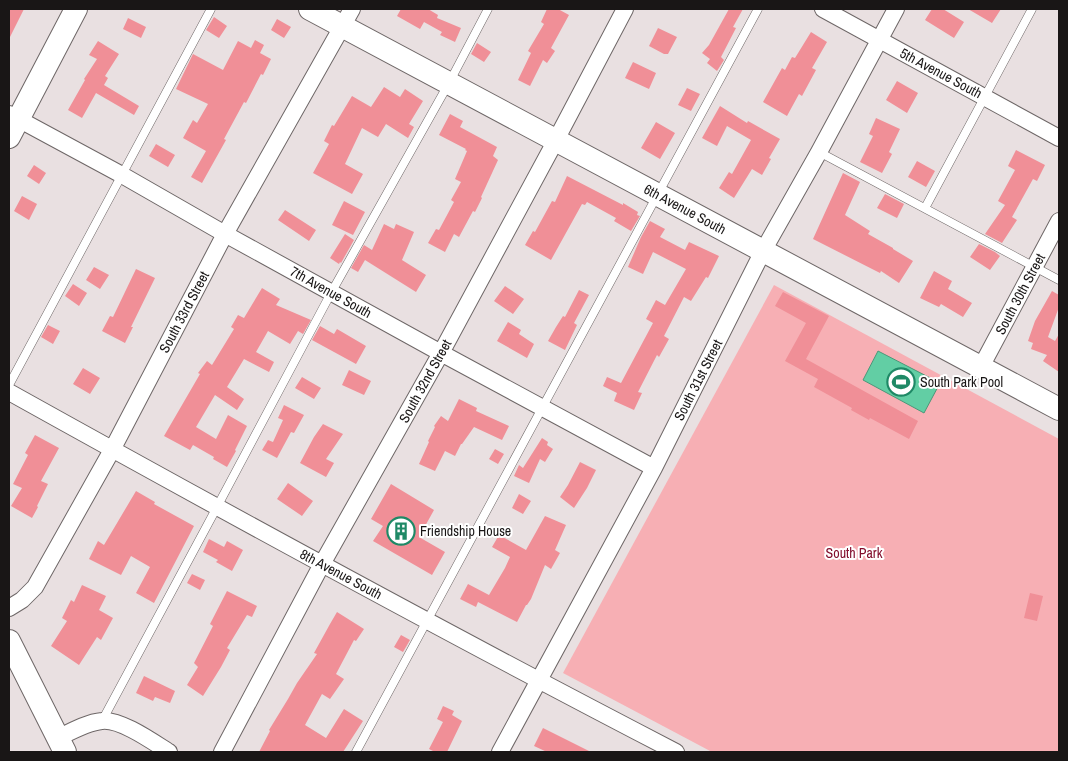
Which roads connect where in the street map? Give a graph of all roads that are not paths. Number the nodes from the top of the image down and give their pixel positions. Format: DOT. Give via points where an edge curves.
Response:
graph roads {
  1 [pos="76,9"];
  2 [pos="211,9"];
  3 [pos="310,9"];
  4 [pos="488,9"];
  5 [pos="625,9"];
  6 [pos="758,9"];
  7 [pos="823,9"];
  8 [pos="896,9"];
  9 [pos="1032,9"];
  10 [pos="347,18"];
  11 [pos="879,39"];
  12 [pos="449,84"];
  13 [pos="985,96"];
  14 [pos="12,123"];
  15 [pos="1059,138"];
  16 [pos="556,140"];
  17 [pos="818,152"];
  18 [pos="122,175"];
  19 [pos="657,194"];
  20 [pos="924,208"];
  21 [pos="1059,221"];
  22 [pos="225,234"];
  23 [pos="763,251"];
  24 [pos="1035,266"];
  25 [pos="1059,280"];
  26 [pos="331,293"];
  27 [pos="441,353"];
  28 [pos="981,367"];
  29 [pos="9,385"];
  30 [pos="9,392"];
  31 [pos="543,408"];
  32 [pos="1059,409"];
  33 [pos="112,450"];
  34 [pos="654,468"];
  35 [pos="218,507"];
  36 [pos="322,564"];
  37 [pos="9,608"];
  38 [pos="427,621"];
  39 [pos="9,641"];
  40 [pos="538,681"];
  41 [pos="102,721"];
  42 [pos="62,745"];
  43 [pos="169,752"];
  44 [pos="222,752"];
  45 [pos="356,752"];
  46 [pos="500,752"];
  47 [pos="676,752"];
  1 -- 14 [label="street"];
  2 -- 18 [label="lane"];
  3 -- 10 [label="street, 6th Avenue South"];
  4 -- 12 [label="lane"];
  5 -- 16 [label="street, South 32nd Street"];
  6 -- 19 [label="lane"];
  7 -- 11 [label="street, 5th Avenue South"];
  8 -- 11 [label="street, South 31st Street"];
  9 -- 13 [label="lane"];
  10 -- 12 [label="street, 6th Avenue South"];
  10 -- 22 [label="street, South 33rd Street"];
  11 -- 13 [label="street, 5th Avenue South"];
  11 -- 17 [label="street, South 31st Street"];
  12 -- 16 [label="street, 6th Avenue South"];
  12 -- 26 [label="lane"];
  13 -- 15 [label="street, 5th Avenue South"];
  13 -- 20 [label="lane"];
  14 -- 18 [label="street, 7th Avenue South"];
  16 -- 19 [label="street, 6th Avenue South"];
  16 -- 27 [label="street, South 32nd Street"];
  17 -- 20 [label="lane"];
  17 -- 23 [label="street, South 31st Street"];
  18 -- 22 [label="street, 7th Avenue South"];
  18 -- 29 [label="lane"];
  19 -- 23 [label="street, 6th Avenue South"];
  19 -- 31 [label="lane"];
  20 -- 24 [label="lane"];
  21 -- 24 [label="street, South 30th Street"];
  22 -- 26 [label="street, 7th Avenue South"];
  22 -- 33 [label="street, South 33rd Street"];
  23 -- 28 [label="street, 6th Avenue South"];
  23 -- 34 [label="street, South 31st Street"];
  24 -- 25 [label="lane"];
  24 -- 28 [label="street, South 30th Street"];
  26 -- 27 [label="street, 7th Avenue South"];
  26 -- 35 [label="lane"];
  27 -- 31 [label="street, 7th Avenue South"];
  27 -- 36 [label="street, South 32nd Street"];
  28 -- 32 [label="street, 6th Avenue South"];
  30 -- 33 [label="street, 8th Avenue South"];
  31 -- 34 [label="street, 7th Avenue South"];
  31 -- 38 [label="lane"];
  33 -- 35 [label="street, 8th Avenue South"];
  33 -- 37 [label="street, South 33rd Street" via="35,587"];
  34 -- 40 [label="street, South 31st Street"];
  35 -- 36 [label="street, 8th Avenue South"];
  35 -- 41 [label="lane"];
  36 -- 38 [label="street, 8th Avenue South"];
  36 -- 44 [label="street, South 32nd Street"];
  38 -- 40 [label="street, 8th Avenue South"];
  38 -- 45 [label="lane"];
  39 -- 42 [label="street"];
  40 -- 46 [label="street, South 31st Street"];
  40 -- 47 [label="street, 8th Avenue South"];
  41 -- 42 [label="street" via="88,725"];
  41 -- 43 [label="street" via="128,728"];
}
